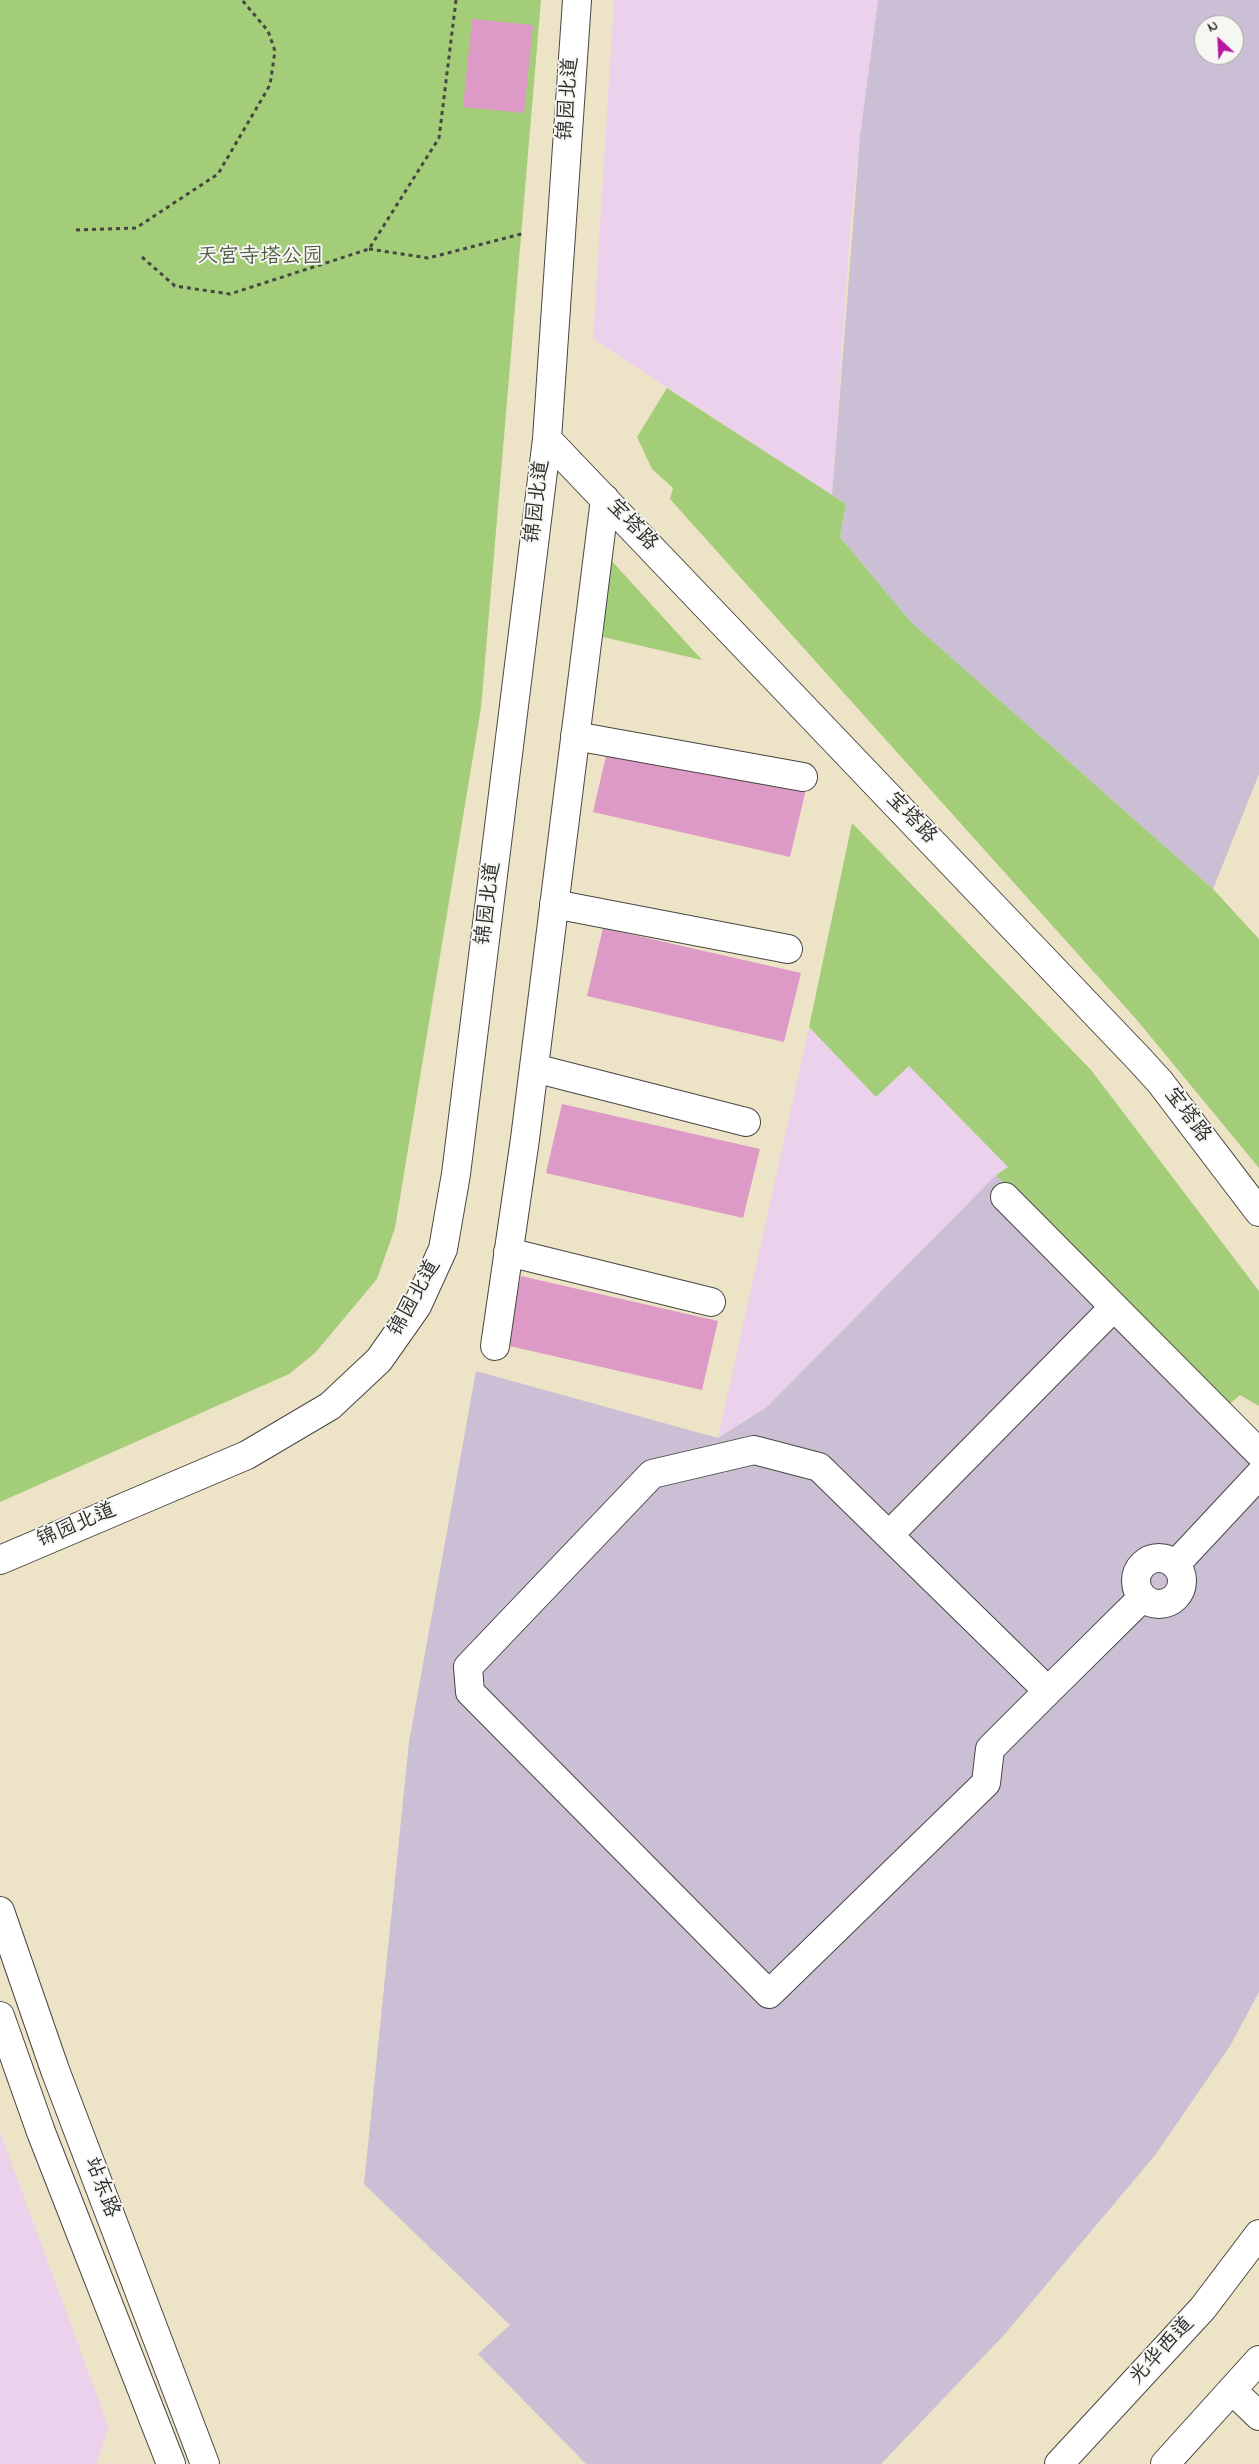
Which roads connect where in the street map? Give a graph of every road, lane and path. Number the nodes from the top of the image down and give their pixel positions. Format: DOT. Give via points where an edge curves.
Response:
graph roads {
  1 [pos="242,0"];
  2 [pos="456,0"];
  3 [pos="577,0"];
  4 [pos="562,225"];
  5 [pos="76,230"];
  6 [pos="369,249"];
  7 [pos="142,257"];
  8 [pos="547,439"];
  9 [pos="605,499"];
  10 [pos="575,736"];
  11 [pos="803,777"];
  12 [pos="554,904"];
  13 [pos="788,949"];
  14 [pos="534,1068"];
  15 [pos="746,1122"];
  16 [pos="1005,1197"];
  17 [pos="1259,1212"];
  18 [pos="508,1252"];
  19 [pos="710,1302"];
  20 [pos="1114,1307"];
  21 [pos="495,1346"];
  22 [pos="1259,1453"];
  23 [pos="1259,1475"];
  24 [pos="889,1535"];
  25 [pos="0,1560"];
  26 [pos="1048,1691"];
  27 [pos="0,1911"];
  28 [pos="0,2016"];
  29 [pos="1259,2234"];
  30 [pos="1259,2360"];
  31 [pos="1233,2392"];
  32 [pos="1259,2416"];
  33 [pos="171,2464"];
  34 [pos="206,2464"];
  35 [pos="1059,2464"];
  36 [pos="1165,2464"];
  1 -- 5 [label="path" via="268,32 275,51 270,85 218,174 136,228"];
  2 -- 6 [label="path" via="439,138"];
  3 -- 4 [label="street, 锦园北道"];
  4 -- 6 [label="path" via="428,258"];
  4 -- 8 [label="street, 锦园北道"];
  6 -- 7 [label="path" via="230,294 175,286"];
  8 -- 9 [label="street, 宝塔路"];
  8 -- 25 [label="street, 锦园北道" via="456,1174 443,1250 417,1306 380,1360 330,1406 247,1455"];
  9 -- 10 [label="street"];
  9 -- 17 [label="street, 宝塔路" via="1140,1060"];
  10 -- 11 [label="street"];
  10 -- 12 [label="street"];
  12 -- 13 [label="street"];
  12 -- 14 [label="street"];
  14 -- 15 [label="street"];
  14 -- 18 [label="street"];
  16 -- 20 [label="street"];
  18 -- 19 [label="street"];
  18 -- 21 [label="street"];
  20 -- 22 [label="street"];
  20 -- 24 [label="street"];
  23 -- 26 [label="street" via="1175,1564 1153,1558 1140,1568 1135,1582 1142,1598"];
  24 -- 26 [label="street"];
  24 -- 26 [label="street" via="819,1467 754,1450 652,1474 468,1667 470,1692 769,1994 986,1783 990,1749"];
  27 -- 34 [label="street, 站东路" via="55,2070"];
  28 -- 33 [label="street, 站东路" via="41,2132"];
  29 -- 35 [label="street, 光华西道" via="1203,2308"];
  30 -- 31 [label="street"];
  31 -- 32 [label="street"];
  31 -- 36 [label="street"];
}
